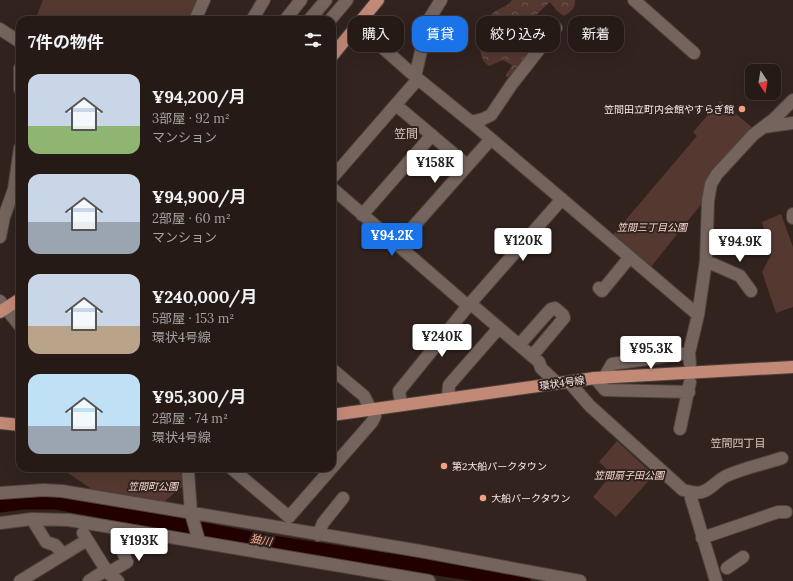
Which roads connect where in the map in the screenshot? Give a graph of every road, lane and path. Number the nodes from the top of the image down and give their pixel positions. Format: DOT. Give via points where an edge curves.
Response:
graph roads {
  1 [pos="204,0"];
  2 [pos="264,0"];
  3 [pos="301,0"];
  4 [pos="326,0"];
  5 [pos="347,0"];
  6 [pos="378,0"];
  7 [pos="441,0"];
  8 [pos="634,0"];
  9 [pos="197,16"];
  10 [pos="254,16"];
  11 [pos="288,16"];
  12 [pos="312,16"];
  13 [pos="333,16"];
  14 [pos="366,16"];
  15 [pos="0,29"];
  16 [pos="348,38"];
  17 [pos="16,39"];
  18 [pos="336,51"];
  19 [pos="388,52"];
  20 [pos="537,52"];
  21 [pos="694,53"];
  22 [pos="417,78"];
  23 [pos="792,101"];
  24 [pos="396,105"];
  25 [pos="471,122"];
  26 [pos="793,124"];
  27 [pos="764,127"];
  28 [pos="432,135"];
  29 [pos="491,139"];
  30 [pos="467,166"];
  31 [pos="336,173"];
  32 [pos="16,178"];
  33 [pos="336,192"];
  34 [pos="562,199"];
  35 [pos="793,214"];
  36 [pos="362,215"];
  37 [pos="793,218"];
  38 [pos="0,237"];
  39 [pos="397,245"];
  40 [pos="630,257"];
  41 [pos="706,261"];
  42 [pos="599,288"];
  43 [pos="751,291"];
  44 [pos="16,301"];
  45 [pos="470,305"];
  46 [pos="2,307"];
  47 [pos="698,315"];
  48 [pos="16,322"];
  49 [pos="498,329"];
  50 [pos="519,345"];
  51 [pos="532,356"];
  52 [pos="793,367"];
  53 [pos="336,372"];
  54 [pos="563,382"];
  55 [pos="601,382"];
  56 [pos="448,399"];
  57 [pos="400,404"];
  58 [pos="590,406"];
  59 [pos="373,409"];
  60 [pos="336,414"];
  61 [pos="0,423"];
  62 [pos="16,425"];
  63 [pos="680,429"];
  64 [pos="782,458"];
  65 [pos="336,461"];
  66 [pos="188,472"];
  67 [pos="236,472"];
  68 [pos="326,472"];
  69 [pos="692,492"];
  70 [pos="0,493"];
  71 [pos="343,498"];
  72 [pos="786,512"];
  73 [pos="191,513"];
  74 [pos="289,517"];
  75 [pos="32,519"];
  76 [pos="0,523"];
  77 [pos="79,523"];
  78 [pos="119,529"];
  79 [pos="303,532"];
  80 [pos="318,535"];
  81 [pos="702,538"];
  82 [pos="87,540"];
  83 [pos="198,541"];
  84 [pos="64,554"];
  85 [pos="743,557"];
  86 [pos="107,571"];
  87 [pos="719,574"];
  88 [pos="20,581"];
  89 [pos="89,581"];
  90 [pos="118,581"];
  91 [pos="429,581"];
  92 [pos="580,581"];
  1 -- 9 [label="street"];
  2 -- 10 [label="street"];
  3 -- 11 [label="street"];
  4 -- 12 [label="street"];
  5 -- 13 [label="street"];
  6 -- 14 [label="main road"];
  7 -- 22 [label="street" via="428,21"];
  8 -- 21 [label="street"];
  15 -- 17 [label="street"];
  16 -- 18 [label="main road"];
  19 -- 22 [label="street"];
  20 -- 25 [label="street" via="491,116"];
  22 -- 24 [label="street"];
  22 -- 25 [label="street"];
  23 -- 27 [label="street"];
  24 -- 28 [label="street"];
  24 -- 31 [label="street"];
  25 -- 29 [label="street"];
  26 -- 27 [label="street"];
  27 -- 41 [label="street" via="753,134 711,184"];
  28 -- 30 [label="street"];
  28 -- 36 [label="street"];
  29 -- 30 [label="street"];
  29 -- 34 [label="street"];
  30 -- 39 [label="street"];
  32 -- 38 [label="street"];
  33 -- 36 [label="street"];
  34 -- 40 [label="street"];
  34 -- 45 [label="street"];
  35 -- 37 [label="street"];
  36 -- 39 [label="street"];
  39 -- 45 [label="street"];
  40 -- 42 [label="street" via="602,291"];
  40 -- 47 [label="street"];
  41 -- 43 [label="street" via="740,276"];
  41 -- 47 [label="street"];
  44 -- 46 [label="main road"];
  45 -- 49 [label="street"];
  45 -- 57 [label="street" via="399,391"];
  46 -- 48 [label="street"];
  47 -- 55 [label="street" via="690,358 612,364"];
  49 -- 50 [label="street"];
  49 -- 56 [label="street" via="450,385"];
  50 -- 51 [label="street"];
  50 -- 51 [label="street" via="551,309 555,308 564,318"];
  51 -- 54 [label="street"];
  52 -- 55 [label="main road, 環状4号線"];
  53 -- 59 [label="street" via="364,396"];
  54 -- 55 [label="main road, 環状4号線"];
  54 -- 56 [label="main road, 環状4号線"];
  54 -- 58 [label="street"];
  55 -- 58 [label="street"];
  55 -- 63 [label="street" via="689,387"];
  56 -- 57 [label="main road, 環状4号線"];
  57 -- 59 [label="main road, 環状4号線"];
  58 -- 69 [label="street" via="683,490"];
  59 -- 60 [label="main road, 環状4号線"];
  59 -- 65 [label="street" via="375,416 372,422"];
  61 -- 62 [label="main road"];
  64 -- 69 [label="street" via="727,475 704,492"];
  66 -- 73 [label="street"];
  67 -- 74 [label="street"];
  68 -- 74 [label="street"];
  69 -- 81 [label="street" via="691,498"];
  70 -- 73 [label="street" via="62,491"];
  71 -- 80 [label="street" via="322,523"];
  72 -- 81 [label="street" via="778,512"];
  73 -- 79 [label="street"];
  73 -- 83 [label="street"];
  74 -- 79 [label="street"];
  75 -- 76 [label="street"];
  75 -- 77 [label="street" via="69,520"];
  75 -- 84 [label="street" via="46,542 55,545"];
  77 -- 78 [label="street"];
  77 -- 82 [label="street"];
  78 -- 83 [label="street"];
  78 -- 86 [label="street" via="122,550 127,562"];
  79 -- 80 [label="street"];
  80 -- 92 [label="street"];
  81 -- 87 [label="street"];
  82 -- 84 [label="street"];
  82 -- 86 [label="street"];
  83 -- 91 [label="street"];
  84 -- 88 [label="street"];
  85 -- 87 [label="street"];
  86 -- 89 [label="street"];
  86 -- 90 [label="street"];
}
